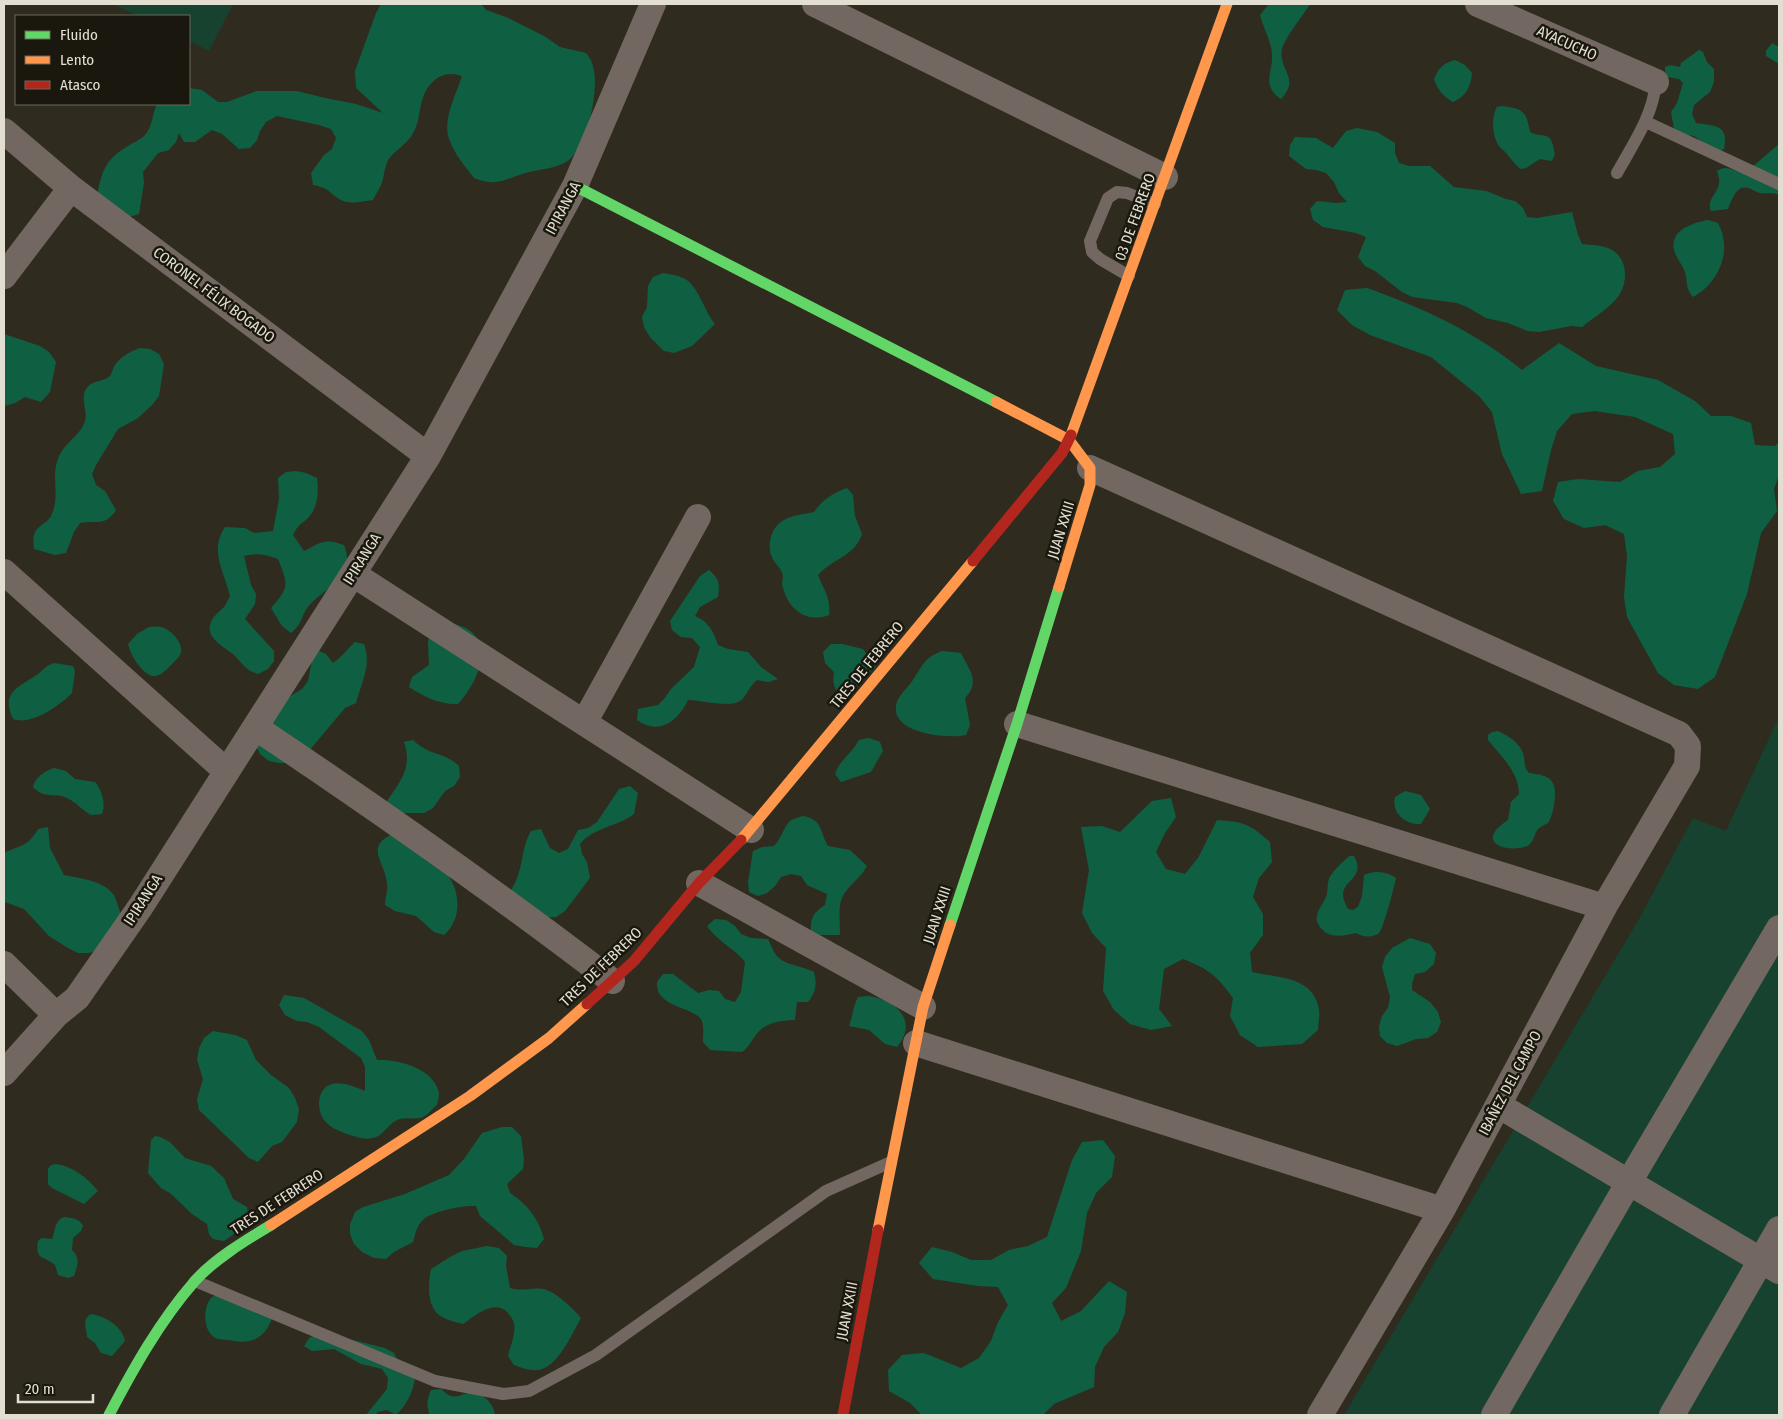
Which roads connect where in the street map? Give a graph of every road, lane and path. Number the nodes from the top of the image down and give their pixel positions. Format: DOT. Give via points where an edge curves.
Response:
graph roads {
  1 [pos="654,4"];
  2 [pos="815,4"];
  3 [pos="1227,4"];
  4 [pos="1478,4"];
  5 [pos="1656,82"];
  6 [pos="1646,122"];
  7 [pos="4,131"];
  8 [pos="1616,174"];
  9 [pos="1165,177"];
  10 [pos="1779,184"];
  11 [pos="575,186"];
  12 [pos="71,188"];
  13 [pos="1155,204"];
  14 [pos="4,276"];
  15 [pos="1129,276"];
  16 [pos="1069,440"];
  17 [pos="428,456"];
  18 [pos="1090,468"];
  19 [pos="698,517"];
  20 [pos="4,572"];
  21 [pos="354,574"];
  22 [pos="585,721"];
  23 [pos="1017,724"];
  24 [pos="255,726"];
  25 [pos="226,771"];
  26 [pos="751,830"];
  27 [pos="699,883"];
  28 [pos="1604,907"];
  29 [pos="1779,928"];
  30 [pos="4,964"];
  31 [pos="612,982"];
  32 [pos="923,1006"];
  33 [pos="56,1015"];
  34 [pos="916,1043"];
  35 [pos="4,1073"];
  36 [pos="1498,1105"];
  37 [pos="891,1162"];
  38 [pos="1629,1182"];
  39 [pos="1442,1210"];
  40 [pos="1779,1229"];
  41 [pos="1770,1265"];
  42 [pos="195,1281"];
  43 [pos="109,1415"];
  44 [pos="843,1415"];
  45 [pos="1320,1415"];
  46 [pos="1494,1415"];
  47 [pos="1672,1415"];
  1 -- 11 [label="street, IPIRANGA"];
  2 -- 9 [label="street"];
  3 -- 9 [label="street, 03 DE FEBRERO"];
  4 -- 5 [label="street, AYACUCHO"];
  5 -- 6 [label="lane" via="1655,100"];
  6 -- 8 [label="lane"];
  6 -- 10 [label="lane"];
  7 -- 12 [label="street, CORONEL FÉLIX BOGADO"];
  9 -- 13 [label="street, 03 DE FEBRERO"];
  11 -- 16 [label="street"];
  11 -- 17 [label="street, IPIRANGA"];
  12 -- 14 [label="street"];
  12 -- 17 [label="street, CORONEL FÉLIX BOGADO"];
  13 -- 15 [label="street, 03 DE FEBRERO"];
  13 -- 15 [label="lane" via="1116,192 1108,198 1090,241 1092,252"];
  15 -- 16 [label="street, 03 DE FEBRERO"];
  16 -- 18 [label="street"];
  16 -- 26 [label="street, TRES DE FEBRERO" via="1062,453"];
  17 -- 21 [label="street, IPIRANGA"];
  18 -- 23 [label="street, JUAN XXIII" via="1090,484"];
  18 -- 28 [label="street, IBAÑEZ DEL CAMPO" via="1679,734 1688,746 1686,766"];
  19 -- 22 [label="street"];
  20 -- 25 [label="street"];
  21 -- 22 [label="street"];
  21 -- 24 [label="street, IPIRANGA"];
  22 -- 26 [label="street"];
  23 -- 28 [label="street"];
  23 -- 32 [label="street, JUAN XXIII"];
  24 -- 25 [label="street, IPIRANGA"];
  24 -- 31 [label="street" via="522,912"];
  25 -- 33 [label="street, IPIRANGA" via="77,998"];
  26 -- 27 [label="street, TRES DE FEBRERO"];
  27 -- 31 [label="street, TRES DE FEBRERO" via="634,961"];
  27 -- 32 [label="street"];
  28 -- 36 [label="street, IBAÑEZ DEL CAMPO"];
  29 -- 38 [label="street"];
  30 -- 33 [label="street"];
  31 -- 42 [label="street, TRES DE FEBRERO" via="548,1038 470,1096 233,1249"];
  32 -- 34 [label="street, JUAN XXIII"];
  33 -- 35 [label="street, IPIRANGA"];
  34 -- 37 [label="street, JUAN XXIII"];
  34 -- 39 [label="street"];
  36 -- 38 [label="street"];
  36 -- 39 [label="street, IBAÑEZ DEL CAMPO"];
  37 -- 42 [label="lane" via="826,1191 596,1355 529,1391 503,1394 435,1381"];
  37 -- 44 [label="street, JUAN XXIII"];
  38 -- 41 [label="street"];
  38 -- 46 [label="street"];
  39 -- 45 [label="street, IBAÑEZ DEL CAMPO"];
  40 -- 41 [label="street"];
  41 -- 47 [label="street"];
  42 -- 43 [label="street, TRES DE FEBRERO" via="127,1380"];
}
